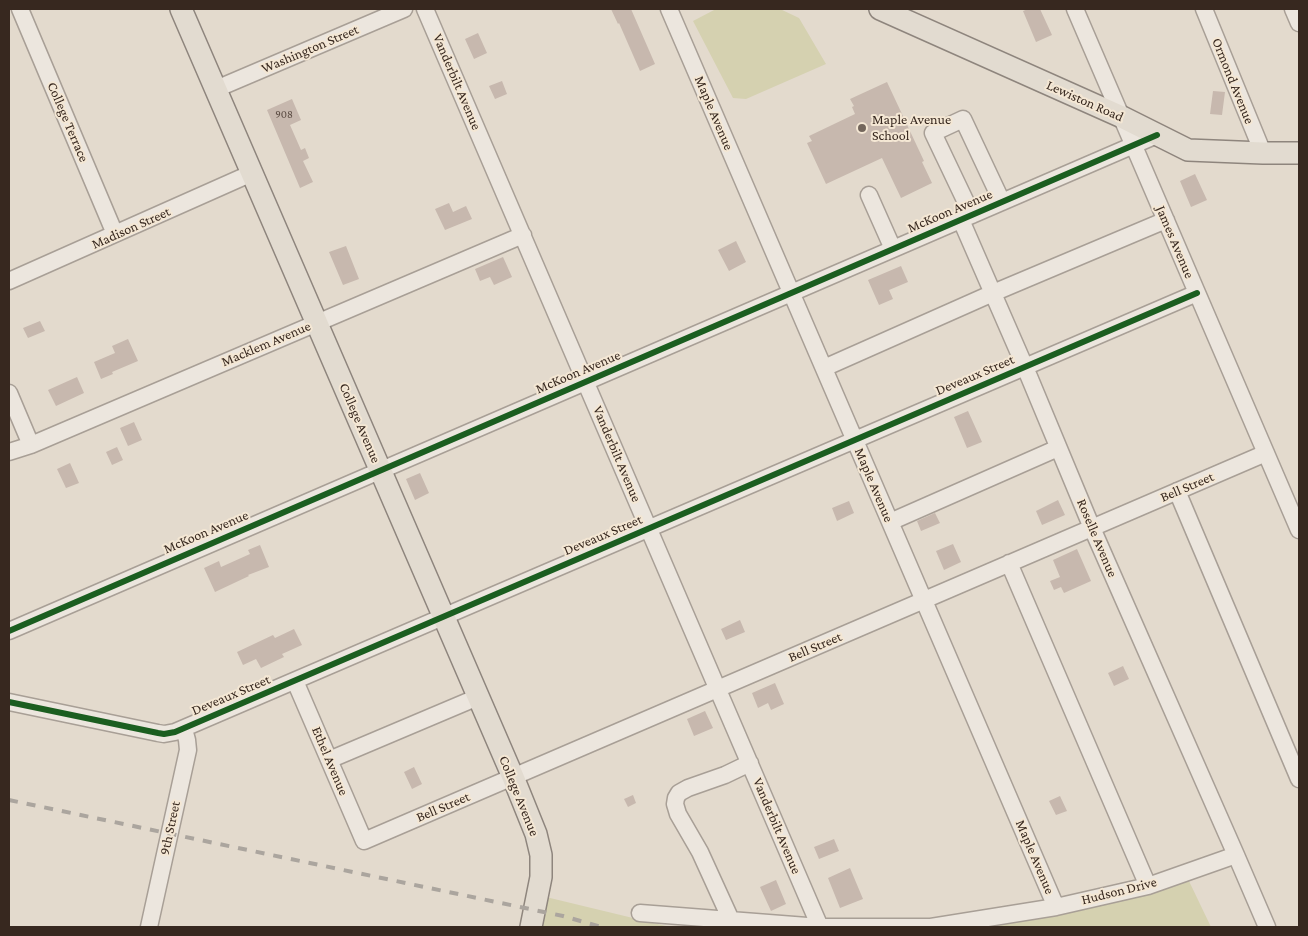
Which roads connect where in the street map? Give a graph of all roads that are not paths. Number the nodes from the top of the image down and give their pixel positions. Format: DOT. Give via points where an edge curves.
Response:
graph roads {
  1 [pos="20,9"];
  2 [pos="182,9"];
  3 [pos="404,9"];
  4 [pos="425,9"];
  5 [pos="669,9"];
  6 [pos="880,9"];
  7 [pos="1075,9"];
  8 [pos="1204,9"];
  9 [pos="1293,9"];
  10 [pos="915,18"];
  11 [pos="1299,23"];
  12 [pos="216,89"];
  13 [pos="1122,117"];
  14 [pos="1157,135"];
  15 [pos="1134,145"];
  16 [pos="1263,154"];
  17 [pos="1298,156"];
  18 [pos="252,174"];
  19 [pos="869,195"];
  20 [pos="1002,202"];
  21 [pos="967,218"];
  22 [pos="1166,220"];
  23 [pos="115,234"];
  24 [pos="523,235"];
  25 [pos="893,249"];
  26 [pos="9,282"];
  27 [pos="792,293"];
  28 [pos="993,293"];
  29 [pos="1197,293"];
  30 [pos="317,322"];
  31 [pos="1025,367"];
  32 [pos="824,368"];
  33 [pos="586,382"];
  34 [pos="9,393"];
  35 [pos="855,440"];
  36 [pos="30,445"];
  37 [pos="1058,448"];
  38 [pos="9,452"];
  39 [pos="1266,453"];
  40 [pos="380,471"];
  41 [pos="1177,491"];
  42 [pos="890,522"];
  43 [pos="1092,528"];
  44 [pos="649,529"];
  45 [pos="1299,530"];
  46 [pos="1009,563"];
  47 [pos="924,600"];
  48 [pos="444,617"];
  49 [pos="9,631"];
  50 [pos="295,681"];
  51 [pos="718,689"];
  52 [pos="478,696"];
  53 [pos="9,702"];
  54 [pos="184,729"];
  55 [pos="329,760"];
  56 [pos="750,763"];
  57 [pos="513,777"];
  58 [pos="1299,779"];
  59 [pos="364,841"];
  60 [pos="1236,855"];
  61 [pos="1148,886"];
  62 [pos="1056,907"];
  63 [pos="640,912"];
  64 [pos="731,920"];
  65 [pos="149,927"];
  66 [pos="531,927"];
  67 [pos="820,927"];
  68 [pos="1266,927"];
  1 -- 23 [label="street, College Terrace"];
  2 -- 12 [label="main road, College Avenue"];
  3 -- 12 [label="street, Washington Street"];
  4 -- 24 [label="street, Vanderbilt Avenue"];
  5 -- 27 [label="street, Maple Avenue"];
  6 -- 10 [label="main road, Lewiston Road"];
  7 -- 13 [label="street, James Avenue"];
  8 -- 16 [label="street, Ormond Avenue"];
  9 -- 11 [label="street"];
  10 -- 13 [label="main road, Lewiston Road"];
  12 -- 18 [label="main road, College Avenue"];
  13 -- 14 [label="main road, Lewiston Road"];
  13 -- 15 [label="street, James Avenue"];
  14 -- 15 [label="street, McKoon Avenue"];
  14 -- 16 [label="main road, Lewiston Road" via="1188,150"];
  15 -- 20 [label="street, McKoon Avenue"];
  15 -- 22 [label="street, James Avenue"];
  16 -- 17 [label="main road, Lewiston Road"];
  18 -- 23 [label="street, Madison Street"];
  18 -- 30 [label="main road, College Avenue"];
  19 -- 25 [label="street"];
  20 -- 21 [label="street, McKoon Avenue"];
  20 -- 21 [label="street, Roselle Avenue" via="963,119 933,133"];
  21 -- 25 [label="street, McKoon Avenue"];
  21 -- 28 [label="street, Roselle Avenue"];
  22 -- 28 [label="street"];
  22 -- 29 [label="street, James Avenue"];
  23 -- 26 [label="street, Madison Street"];
  24 -- 30 [label="street, Macklem Avenue"];
  24 -- 33 [label="street, Vanderbilt Avenue"];
  25 -- 27 [label="street, McKoon Avenue"];
  27 -- 32 [label="street, Maple Avenue"];
  27 -- 33 [label="street, McKoon Avenue"];
  28 -- 31 [label="street, Roselle Avenue"];
  28 -- 32 [label="street"];
  29 -- 31 [label="street, Deveaux Street"];
  29 -- 39 [label="street, James Avenue"];
  30 -- 36 [label="street, Macklem Avenue"];
  30 -- 40 [label="main road, College Avenue"];
  31 -- 35 [label="street, Deveaux Street"];
  31 -- 37 [label="street, Roselle Avenue"];
  32 -- 35 [label="street, Maple Avenue"];
  33 -- 40 [label="street, McKoon Avenue"];
  33 -- 44 [label="street, Vanderbilt Avenue"];
  34 -- 36 [label="street"];
  35 -- 42 [label="street, Maple Avenue"];
  35 -- 44 [label="street, Deveaux Street"];
  36 -- 38 [label="street, Macklem Avenue"];
  37 -- 42 [label="street"];
  37 -- 43 [label="street, Roselle Avenue"];
  39 -- 41 [label="street, Bell Street"];
  39 -- 45 [label="street, James Avenue"];
  40 -- 48 [label="main road, College Avenue"];
  40 -- 49 [label="street, McKoon Avenue"];
  41 -- 43 [label="street, Bell Street"];
  41 -- 58 [label="street"];
  42 -- 47 [label="street, Maple Avenue"];
  43 -- 46 [label="street, Bell Street"];
  43 -- 60 [label="street, Roselle Avenue"];
  44 -- 48 [label="street, Deveaux Street"];
  44 -- 51 [label="street, Vanderbilt Avenue"];
  46 -- 47 [label="street, Bell Street"];
  46 -- 61 [label="street"];
  47 -- 51 [label="street, Bell Street"];
  47 -- 62 [label="street, Maple Avenue"];
  48 -- 50 [label="street, Deveaux Street"];
  48 -- 52 [label="main road, College Avenue"];
  50 -- 54 [label="street, Deveaux Street"];
  50 -- 55 [label="street, Ethel Avenue"];
  51 -- 56 [label="street, Vanderbilt Avenue"];
  51 -- 57 [label="street, Bell Street"];
  52 -- 55 [label="street"];
  52 -- 57 [label="main road, College Avenue"];
  53 -- 54 [label="street, Deveaux Street" via="158,733 169,734"];
  54 -- 65 [label="street, 9th Street" via="188,750"];
  55 -- 59 [label="street, Ethel Avenue"];
  56 -- 64 [label="street" via="688,788 679,793 675,804"];
  56 -- 67 [label="street, Vanderbilt Avenue"];
  57 -- 59 [label="street, Bell Street"];
  57 -- 66 [label="main road, College Avenue" via="536,834 540,855 540,884"];
  60 -- 61 [label="street, Hudson Drive"];
  60 -- 68 [label="street, Roselle Avenue"];
  61 -- 62 [label="street, Hudson Drive"];
  62 -- 67 [label="street, Hudson Drive" via="931,927"];
  63 -- 64 [label="street, Hudson Drive"];
  64 -- 67 [label="street, Hudson Drive"];
}
